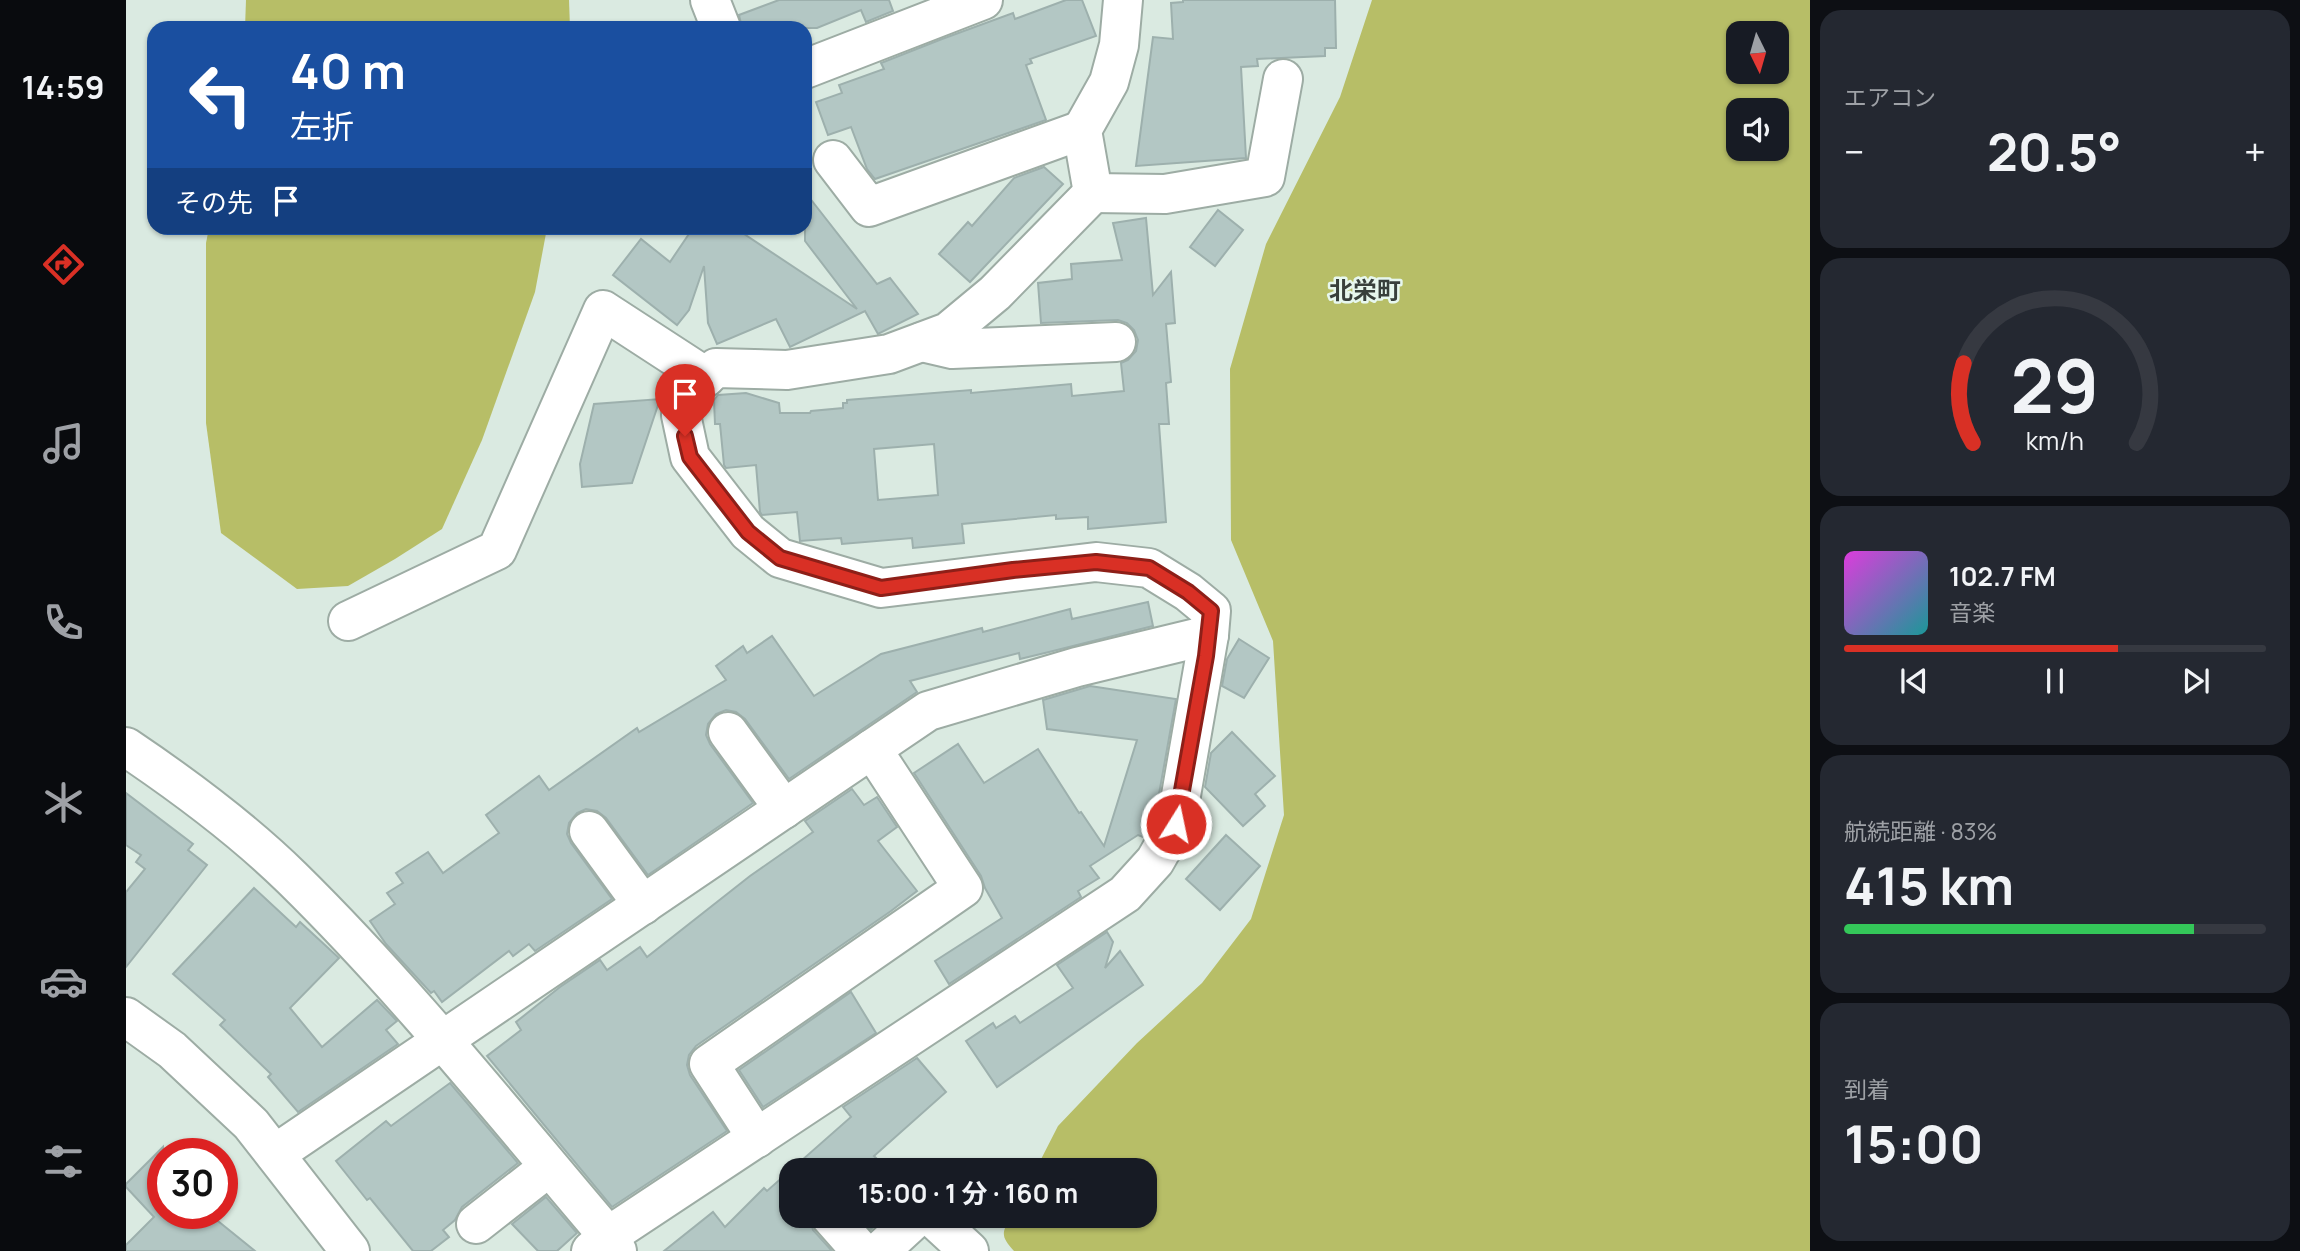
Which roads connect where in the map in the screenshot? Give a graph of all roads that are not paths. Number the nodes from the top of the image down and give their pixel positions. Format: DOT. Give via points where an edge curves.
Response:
graph roads {
  1 [pos="710,0"];
  2 [pos="983,0"];
  3 [pos="1123,0"];
  4 [pos="718,21"];
  5 [pos="812,66"];
  6 [pos="1283,79"];
  7 [pos="1082,130"];
  8 [pos="833,160"];
  9 [pos="1093,193"];
  10 [pos="922,342"];
  11 [pos="1116,342"];
  12 [pos="706,377"];
  13 [pos="348,621"];
  14 [pos="1209,635"];
  15 [pos="728,732"];
  16 [pos="126,747"];
  17 [pos="872,749"];
  18 [pos="784,810"];
  19 [pos="589,831"];
  20 [pos="643,905"];
  21 [pos="126,1017"];
  22 [pos="443,1041"];
  23 [pos="757,1138"];
  24 [pos="275,1154"];
  25 [pos="549,1167"];
  26 [pos="476,1224"];
  27 [pos="841,1228"];
  28 [pos="905,1228"];
  29 [pos="944,1228"];
  30 [pos="605,1246"];
  31 [pos="350,1251"];
  32 [pos="861,1251"];
  33 [pos="880,1251"];
  34 [pos="969,1251"];
  1 -- 4 [label="street"];
  2 -- 5 [label="street"];
  3 -- 7 [label="street" via="1119,45 1109,82"];
  6 -- 9 [label="street" via="1265,177 1165,194"];
  7 -- 8 [label="street" via="869,207"];
  7 -- 9 [label="street"];
  9 -- 10 [label="street" via="996,293 948,332"];
  10 -- 11 [label="street" via="952,349"];
  10 -- 12 [label="street" via="889,354 788,370 716,368"];
  12 -- 13 [label="street" via="603,310 497,550"];
  12 -- 14 [label="street" via="697,384 681,415 690,457 748,532 780,558 881,588 1096,562 1149,568 1211,611"];
  14 -- 17 [label="street" via="1077,667 928,711"];
  14 -- 23 [label="street" via="1176,824 1155,861 1125,894 1090,919"];
  15 -- 18 [label="street"];
  16 -- 22 [label="street" via="209,807 291,877"];
  17 -- 18 [label="street"];
  17 -- 23 [label="street" via="963,888 709,1063"];
  18 -- 20 [label="street"];
  19 -- 20 [label="street"];
  20 -- 22 [label="street"];
  21 -- 24 [label="street" via="172,1050 251,1124"];
  22 -- 24 [label="street"];
  22 -- 25 [label="street"];
  23 -- 30 [label="street"];
  24 -- 31 [label="street"];
  25 -- 26 [label="street"];
  25 -- 30 [label="street"];
  27 -- 32 [label="street"];
  28 -- 33 [label="street"];
  29 -- 34 [label="street"];
}
